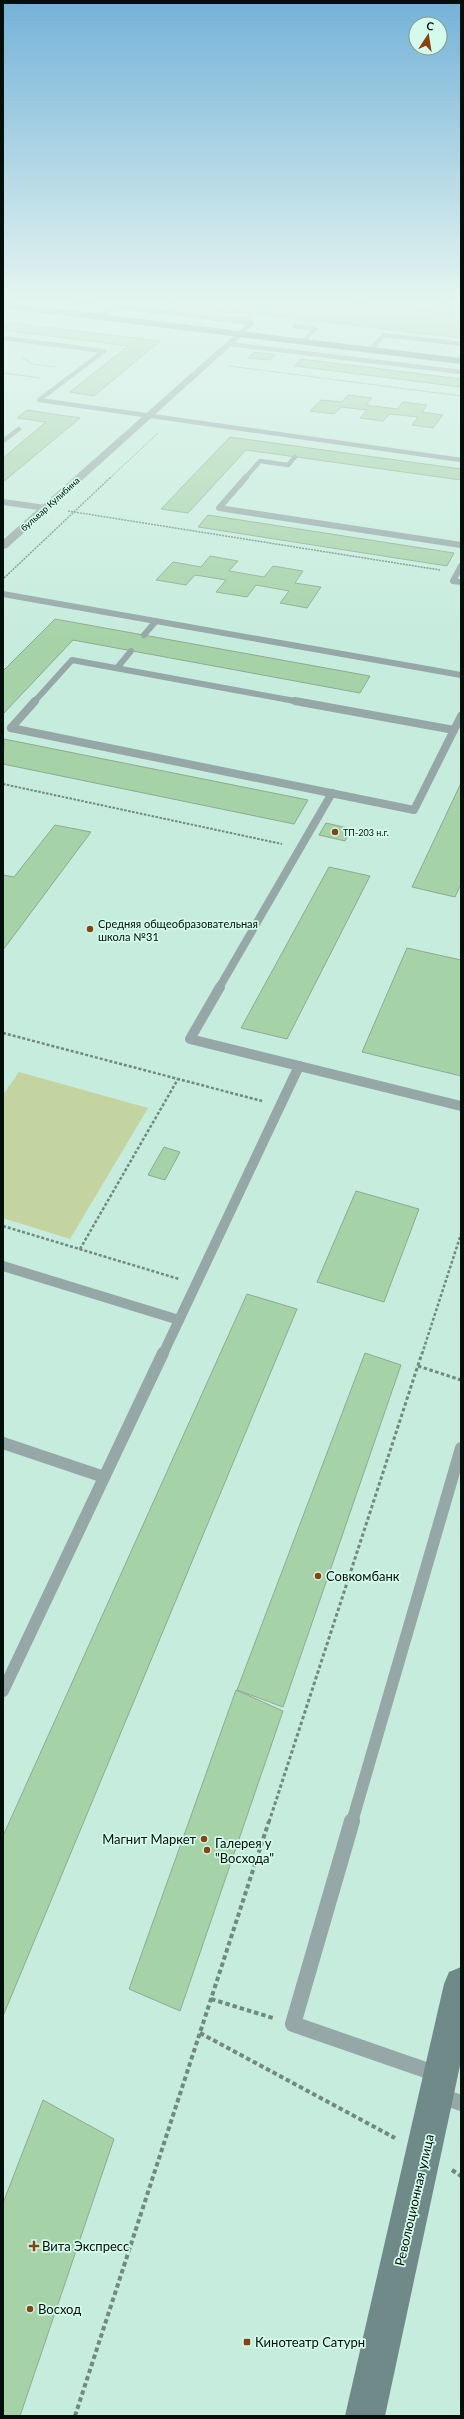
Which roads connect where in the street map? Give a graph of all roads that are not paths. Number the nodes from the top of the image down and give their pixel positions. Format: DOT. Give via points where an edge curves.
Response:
graph roads {
  1 [pos="140,415"];
  2 [pos="148,416"];
  3 [pos="19,429"];
  4 [pos="3,441"];
  5 [pos="295,457"];
  6 [pos="461,460"];
  7 [pos="3,502"];
  8 [pos="45,508"];
  9 [pos="3,546"];
  10 [pos="461,546"];
  11 [pos="461,566"];
  12 [pos="461,582"];
  13 [pos="3,594"];
  14 [pos="156,621"];
  15 [pos="144,635"];
  16 [pos="131,651"];
  17 [pos="117,668"];
  18 [pos="461,675"];
  19 [pos="461,716"];
  20 [pos="454,730"];
  21 [pos="332,793"];
  22 [pos="299,1066"];
  23 [pos="461,1106"];
  24 [pos="3,1266"];
  25 [pos="179,1320"];
  26 [pos="3,1443"];
  27 [pos="461,1448"];
  28 [pos="104,1477"];
  29 [pos="3,1691"];
  30 [pos="461,1984"];
  31 [pos="446,2091"];
  32 [pos="365,2416"];
  1 -- 2 [label="lane"];
  2 -- 6 [label="lane" via="308,441"];
  2 -- 8 [label="street, бульвар Кулибина"];
  3 -- 4 [label="lane"];
  5 -- 10 [label="lane" via="288,465 260,461 219,508"];
  7 -- 8 [label="lane"];
  8 -- 9 [label="street, бульвар Кулибина"];
  11 -- 12 [label="lane" via="453,580"];
  13 -- 14 [label="lane"];
  14 -- 15 [label="lane"];
  14 -- 18 [label="lane"];
  16 -- 17 [label="lane"];
  17 -- 20 [label="lane"];
  17 -- 21 [label="lane" via="72,660 11,728"];
  19 -- 20 [label="lane"];
  20 -- 21 [label="lane" via="414,810"];
  21 -- 22 [label="lane" via="190,1039"];
  22 -- 23 [label="lane"];
  22 -- 25 [label="lane"];
  24 -- 25 [label="lane"];
  25 -- 28 [label="lane"];
  26 -- 28 [label="lane"];
  27 -- 31 [label="lane" via="293,2024"];
  28 -- 29 [label="lane"];
  30 -- 31 [label="main road, Революционная улица"];
  31 -- 32 [label="main road, Революционная улица" via="424,2154"];
}
